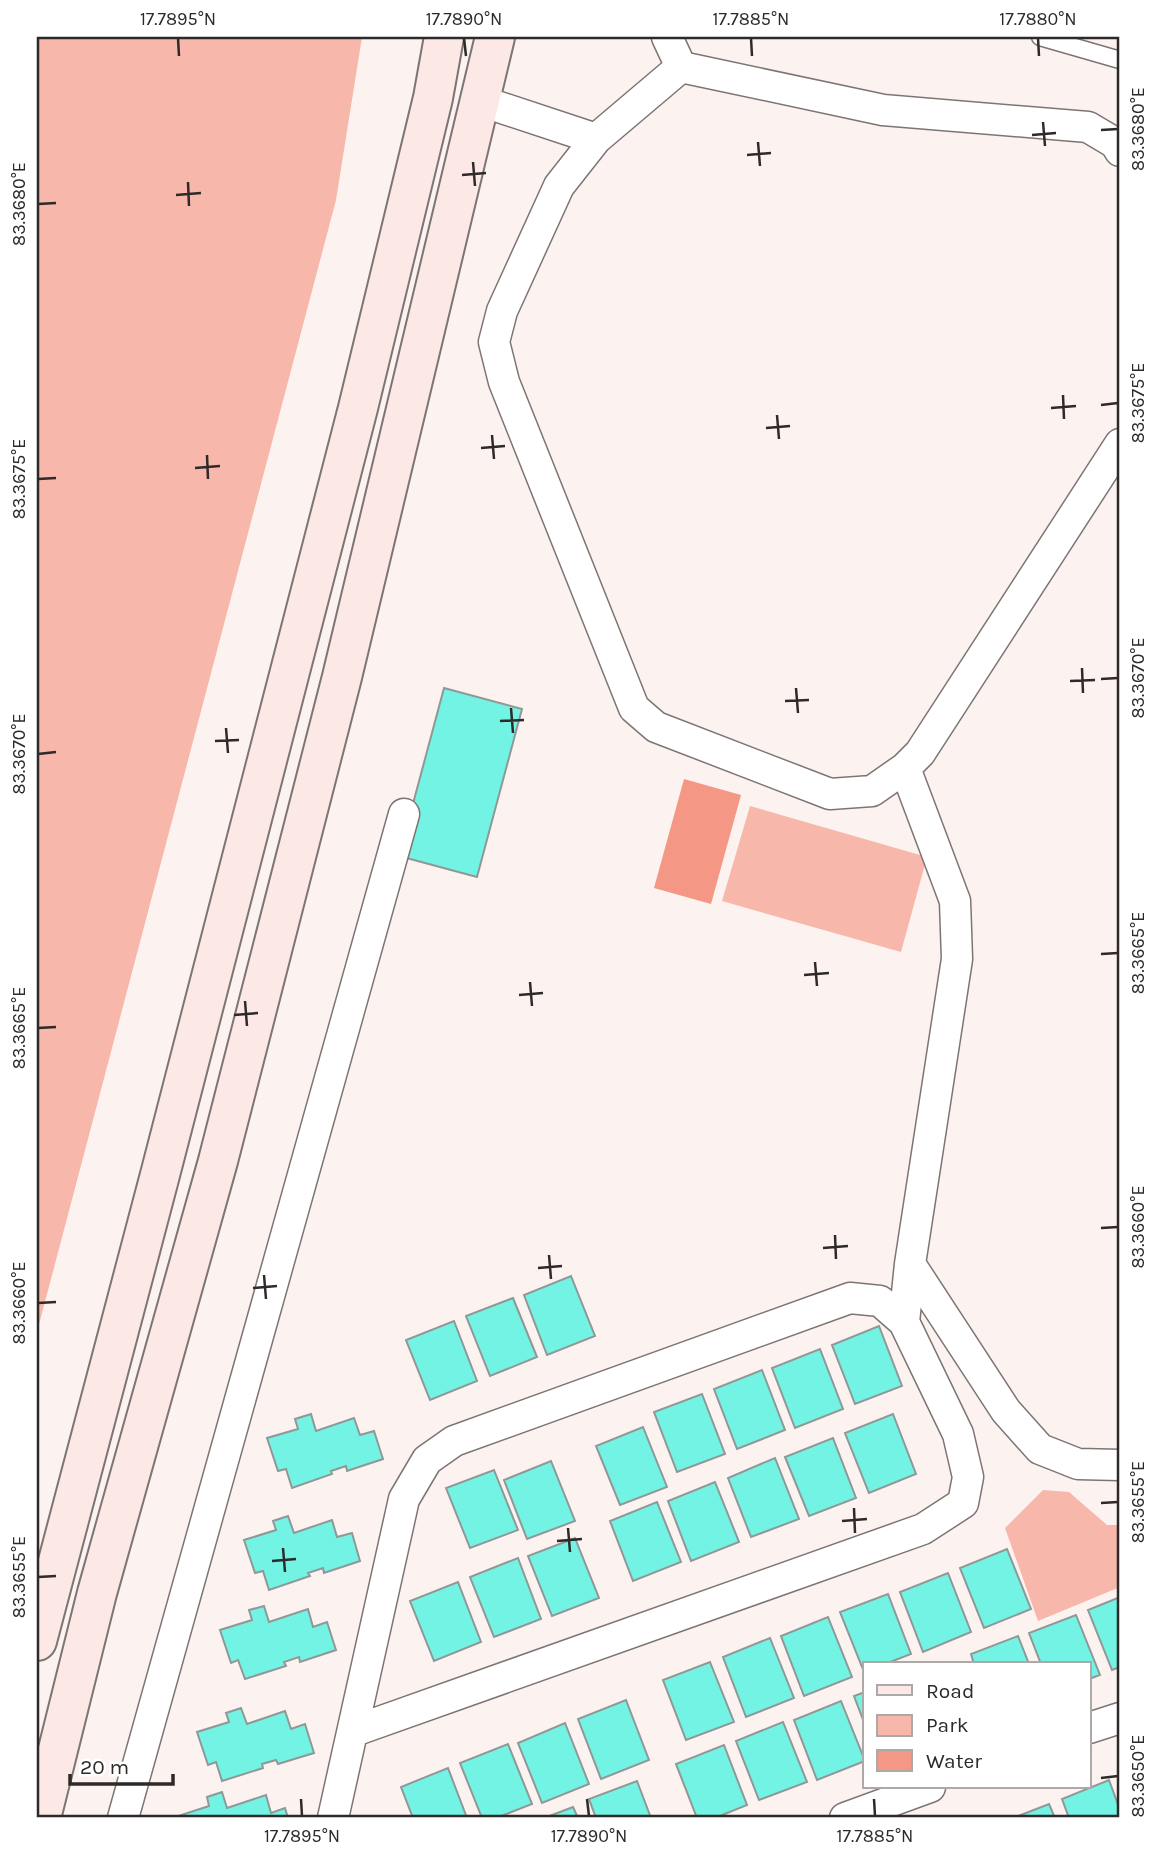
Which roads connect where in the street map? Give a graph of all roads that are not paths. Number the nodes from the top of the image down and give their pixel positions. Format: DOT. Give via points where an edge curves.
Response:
graph roads {
  1 [pos="444,37"];
  2 [pos="495,37"];
  3 [pos="667,37"];
  4 [pos="1043,37"];
  5 [pos="1120,60"];
  6 [pos="681,67"];
  7 [pos="481,101"];
  8 [pos="596,139"];
  9 [pos="1120,151"];
  10 [pos="1120,444"];
  11 [pos="905,768"];
  12 [pos="404,814"];
  13 [pos="910,1264"];
  14 [pos="904,1322"];
  15 [pos="1120,1465"];
  16 [pos="38,1631"];
  17 [pos="1120,1718"];
  18 [pos="1090,1728"];
  19 [pos="354,1731"];
  20 [pos="927,1788"];
  21 [pos="41,1818"];
  22 [pos="122,1818"];
  23 [pos="333,1818"];
  24 [pos="845,1818"];
  1 -- 16 [label="street" via="358,408"];
  2 -- 7 [label="street"];
  3 -- 6 [label="street"];
  4 -- 5 [label="lane"];
  6 -- 8 [label="street"];
  6 -- 9 [label="street" via="883,110 1088,127"];
  7 -- 8 [label="street"];
  7 -- 21 [label="street" via="342,677 218,1161 97,1593"];
  8 -- 11 [label="street" via="559,186 502,311 494,342 504,382 634,708 656,727 830,794 872,791"];
  10 -- 11 [label="street" via="920,753"];
  11 -- 13 [label="street" via="955,901 957,959"];
  12 -- 22 [label="street"];
  13 -- 14 [label="street"];
  13 -- 15 [label="street" via="1006,1411 1040,1449 1078,1464"];
  14 -- 19 [label="street" via="880,1301 850,1298 454,1441 427,1460 404,1499"];
  14 -- 19 [label="street" via="958,1434 968,1477 963,1503 923,1529"];
  17 -- 18 [label="street"];
  19 -- 23 [label="street"];
  20 -- 24 [label="street"];
}
